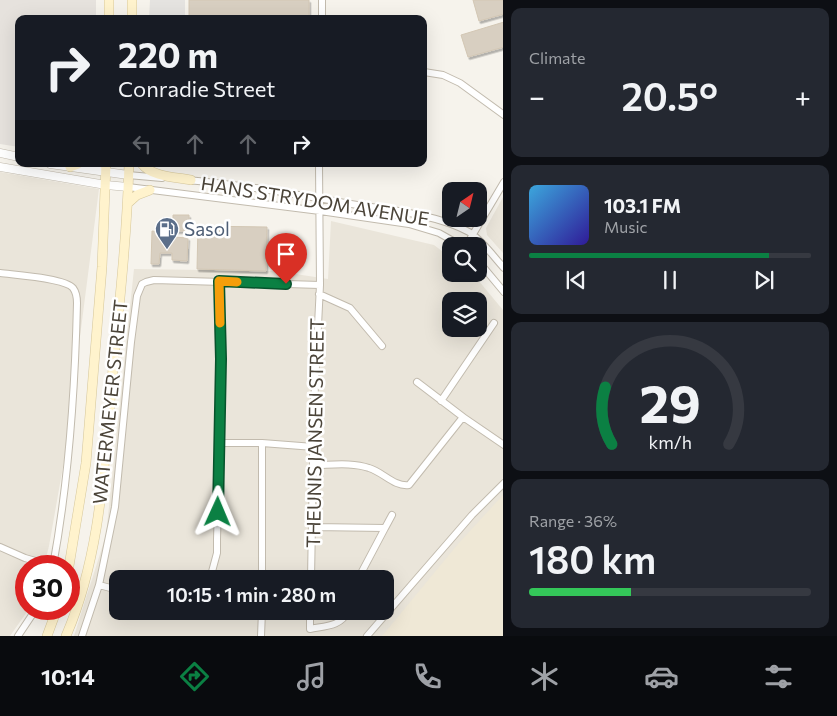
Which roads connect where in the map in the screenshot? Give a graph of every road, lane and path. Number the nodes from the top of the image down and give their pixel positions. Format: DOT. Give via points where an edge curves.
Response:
graph roads {
  1 [pos="109,0"];
  2 [pos="132,0"];
  3 [pos="322,0"];
  4 [pos="109,15"];
  5 [pos="132,15"];
  6 [pos="322,15"];
  7 [pos="427,72"];
  8 [pos="503,115"];
  9 [pos="0,153"];
  10 [pos="15,156"];
  11 [pos="0,167"];
  12 [pos="129,167"];
  13 [pos="145,167"];
  14 [pos="319,167"];
  15 [pos="106,168"];
  16 [pos="128,175"];
  17 [pos="191,180"];
  18 [pos="503,182"];
  19 [pos="106,185"];
  20 [pos="128,187"];
  21 [pos="150,190"];
  22 [pos="319,198"];
  23 [pos="127,204"];
  24 [pos="320,211"];
  25 [pos="473,235"];
  26 [pos="446,237"];
  27 [pos="503,268"];
  28 [pos="487,272"];
  29 [pos="0,273"];
  30 [pos="219,281"];
  31 [pos="320,285"];
  32 [pos="503,292"];
  33 [pos="319,294"];
  34 [pos="494,323"];
  35 [pos="382,346"];
  36 [pos="417,382"];
  37 [pos="441,401"];
  38 [pos="463,417"];
  39 [pos="220,443"];
  40 [pos="262,443"];
  41 [pos="503,445"];
  42 [pos="314,447"];
  43 [pos="313,465"];
  44 [pos="503,483"];
  45 [pos="392,515"];
  46 [pos="313,527"];
  47 [pos="385,528"];
  48 [pos="0,547"];
  49 [pos="18,555"];
  50 [pos="55,555"];
  51 [pos="71,555"];
  52 [pos="213,570"];
  53 [pos="262,570"];
  54 [pos="311,570"];
  55 [pos="363,570"];
  56 [pos="99,585"];
  57 [pos="109,588"];
  58 [pos="29,620"];
  59 [pos="53,620"];
  60 [pos="262,620"];
  61 [pos="342,620"];
  62 [pos="309,632"];
  63 [pos="18,636"];
  64 [pos="48,636"];
  65 [pos="66,636"];
  66 [pos="82,636"];
  67 [pos="261,636"];
  68 [pos="367,636"];
  1 -- 4 [label="main road"];
  2 -- 5 [label="main road"];
  3 -- 6 [label="street"];
  7 -- 8 [label="street" via="444,75"];
  9 -- 10 [label="street"];
  11 -- 19 [label="street, HANS STRYDOM AVENUE"];
  12 -- 16 [label="main road, WATERMEYER STREET"];
  13 -- 17 [label="main road"];
  14 -- 22 [label="street, THEUNIS JANSEN STREET"];
  15 -- 16 [label="street, HANS STRYDOM AVENUE"];
  15 -- 19 [label="main road, WATERMEYER STREET"];
  16 -- 17 [label="street, HANS STRYDOM AVENUE"];
  16 -- 20 [label="main road, WATERMEYER STREET"];
  17 -- 22 [label="street, HANS STRYDOM AVENUE"];
  18 -- 25 [label="street"];
  19 -- 20 [label="street, HANS STRYDOM AVENUE"];
  19 -- 51 [label="main road, WATERMEYER STREET" via="86,463"];
  20 -- 21 [label="street, HANS STRYDOM AVENUE"];
  20 -- 23 [label="main road, WATERMEYER STREET"];
  21 -- 23 [label="main road" via="136,195"];
  21 -- 24 [label="street, HANS STRYDOM AVENUE"];
  22 -- 24 [label="street, THEUNIS JANSEN STREET"];
  22 -- 25 [label="street, HANS STRYDOM AVENUE" via="423,217"];
  23 -- 65 [label="main road, WATERMEYER STREET" via="100,507 87,573"];
  24 -- 26 [label="street, HANS STRYDOM AVENUE" via="423,228"];
  24 -- 31 [label="street, THEUNIS JANSEN STREET"];
  25 -- 27 [label="street, HANS STRYDOM AVENUE"];
  28 -- 32 [label="street"];
  29 -- 50 [label="street" via="54,280 68,284 76,293 75,375 65,488"];
  30 -- 31 [label="street"];
  30 -- 39 [label="street"];
  30 -- 56 [label="street" via="154,280 139,289 115,507"];
  31 -- 33 [label="street, THEUNIS JANSEN STREET"];
  33 -- 35 [label="street" via="350,308"];
  33 -- 42 [label="street, THEUNIS JANSEN STREET"];
  34 -- 37 [label="street"];
  36 -- 37 [label="street"];
  37 -- 38 [label="street"];
  38 -- 41 [label="street"];
  38 -- 43 [label="street" via="409,485 398,484 379,472 360,466"];
  39 -- 40 [label="street"];
  39 -- 52 [label="street" via="217,554"];
  40 -- 42 [label="street"];
  40 -- 53 [label="street"];
  42 -- 43 [label="street, THEUNIS JANSEN STREET"];
  43 -- 46 [label="street, THEUNIS JANSEN STREET"];
  44 -- 68 [label="street"];
  45 -- 47 [label="street"];
  46 -- 47 [label="street"];
  46 -- 54 [label="street, THEUNIS JANSEN STREET"];
  47 -- 55 [label="street"];
  48 -- 49 [label="street"];
  56 -- 57 [label="street"];
  56 -- 66 [label="street"];
  58 -- 63 [label="street"];
  59 -- 64 [label="main road"];
  60 -- 67 [label="street"];
  61 -- 62 [label="street"];
}
